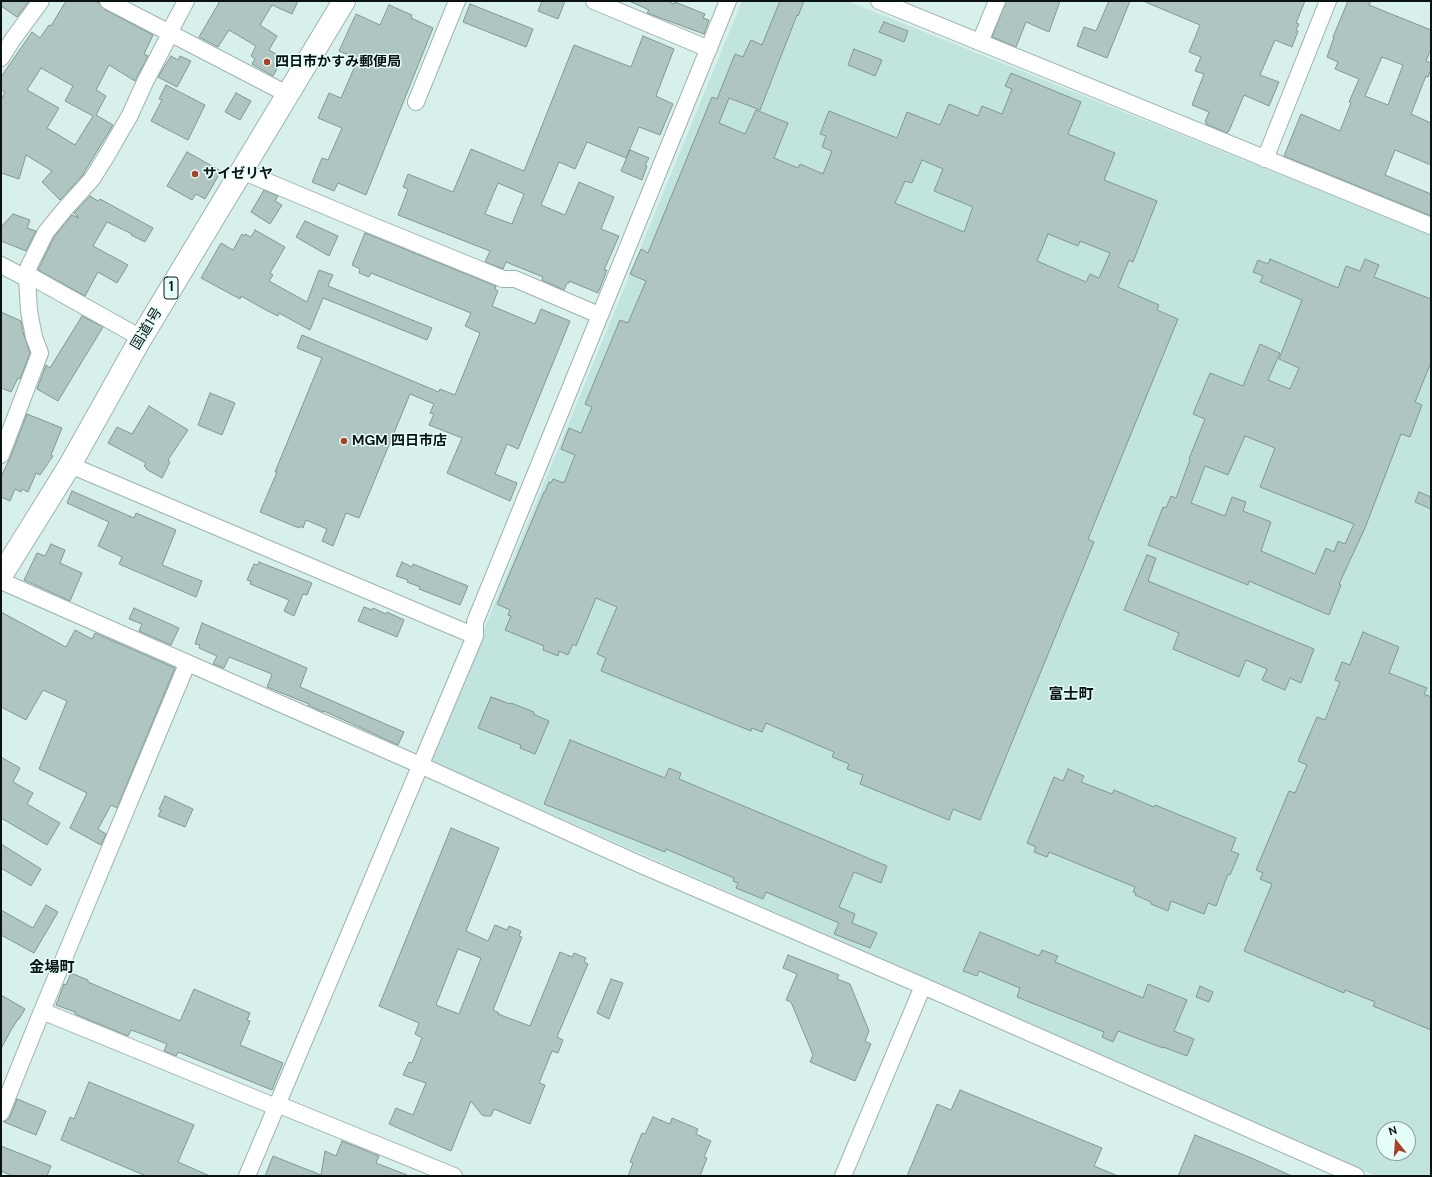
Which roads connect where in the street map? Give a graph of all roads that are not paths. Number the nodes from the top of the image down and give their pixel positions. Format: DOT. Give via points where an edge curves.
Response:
graph roads {
  1 [pos="42,1"];
  2 [pos="108,1"];
  3 [pos="186,1"];
  4 [pos="344,1"];
  5 [pos="457,1"];
  6 [pos="594,1"];
  7 [pos="728,1"];
  8 [pos="879,1"];
  9 [pos="997,1"];
  10 [pos="1328,1"];
  11 [pos="170,33"];
  12 [pos="980,42"];
  13 [pos="708,49"];
  14 [pos="1,58"];
  15 [pos="287,94"];
  16 [pos="416,102"];
  17 [pos="1265,159"];
  18 [pos="242,170"];
  19 [pos="1431,226"];
  20 [pos="1,265"];
  21 [pos="27,278"];
  22 [pos="599,315"];
  23 [pos="141,338"];
  24 [pos="1,455"];
  25 [pos="70,465"];
  26 [pos="1,576"];
  27 [pos="1,581"];
  28 [pos="475,636"];
  29 [pos="187,664"];
  30 [pos="420,765"];
  31 [pos="924,986"];
  32 [pos="42,1011"];
  33 [pos="277,1106"];
  34 [pos="1,1113"];
  35 [pos="247,1176"];
  36 [pos="454,1176"];
  37 [pos="843,1176"];
  38 [pos="1356,1176"];
  1 -- 14 [label="street"];
  2 -- 11 [label="street"];
  3 -- 11 [label="street"];
  4 -- 15 [label="highway, 国道1号 / 1"];
  5 -- 16 [label="street"];
  6 -- 13 [label="street"];
  7 -- 13 [label="street"];
  8 -- 12 [label="street"];
  9 -- 12 [label="street"];
  10 -- 17 [label="street"];
  11 -- 15 [label="street"];
  11 -- 21 [label="street" via="130,115 107,155 92,178 46,232 29,266"];
  12 -- 17 [label="street"];
  13 -- 22 [label="street"];
  15 -- 18 [label="highway, 国道1号 / 1"];
  17 -- 19 [label="street"];
  18 -- 22 [label="street" via="489,273 504,279 515,279"];
  18 -- 23 [label="highway, 国道1号 / 1"];
  20 -- 21 [label="street"];
  21 -- 23 [label="street" via="32,277"];
  21 -- 24 [label="street" via="31,326 40,353"];
  22 -- 28 [label="street" via="475,622"];
  23 -- 25 [label="highway, 国道1号 / 1"];
  25 -- 26 [label="highway, 国道1号 / 1"];
  25 -- 28 [label="street"];
  27 -- 29 [label="street"];
  28 -- 30 [label="street"];
  29 -- 30 [label="street"];
  29 -- 32 [label="street"];
  30 -- 31 [label="street" via="639,864"];
  30 -- 33 [label="street"];
  31 -- 37 [label="street"];
  31 -- 38 [label="street"];
  32 -- 33 [label="street"];
  32 -- 34 [label="street"];
  33 -- 35 [label="street"];
  33 -- 36 [label="street"];
}
